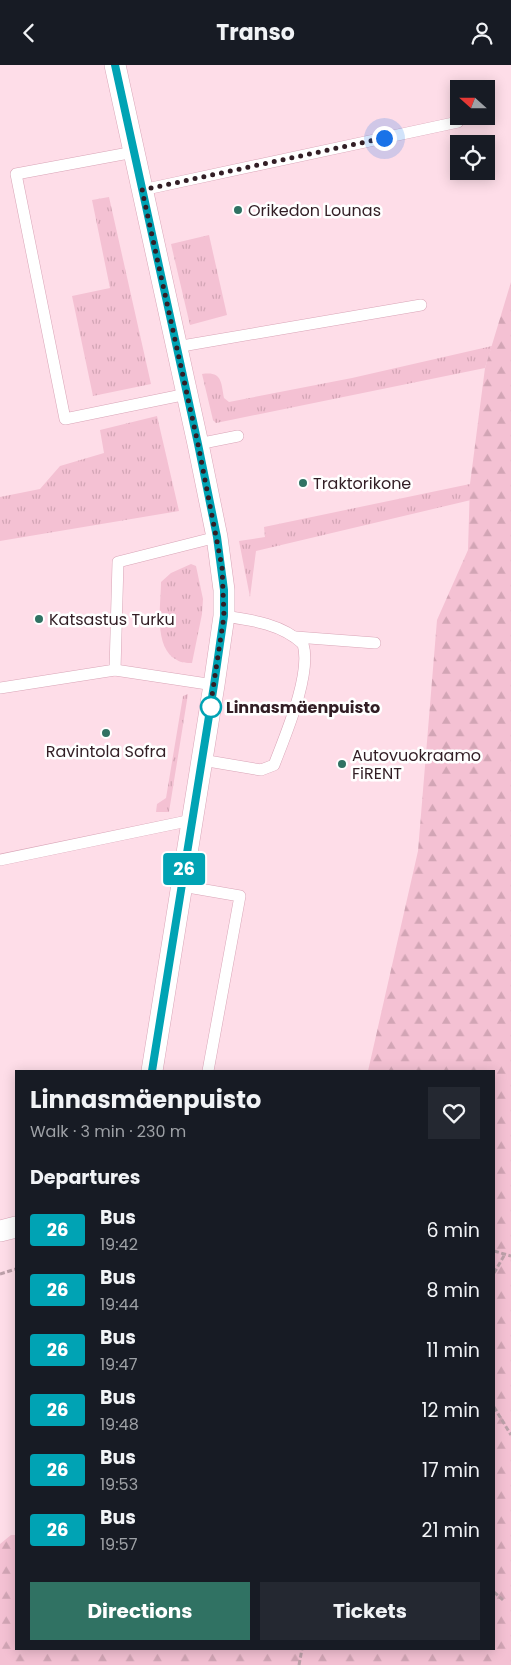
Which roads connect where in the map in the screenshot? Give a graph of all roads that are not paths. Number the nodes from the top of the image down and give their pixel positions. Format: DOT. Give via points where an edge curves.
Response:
graph roads {
  1 [pos="115,65"];
  2 [pos="450,123"];
  3 [pos="134,152"];
  4 [pos="142,190"];
  5 [pos="421,305"];
  6 [pos="176,347"];
  7 [pos="186,394"];
  8 [pos="238,436"];
  9 [pos="198,444"];
  10 [pos="217,537"];
  11 [pos="224,616"];
  12 [pos="296,637"];
  13 [pos="375,643"];
  14 [pos="115,670"];
  15 [pos="214,685"];
  16 [pos="0,688"];
  17 [pos="202,760"];
  18 [pos="192,820"];
  19 [pos="0,860"];
  20 [pos="182,886"];
  21 [pos="152,1070"];
  22 [pos="208,1070"];
  23 [pos="15,1227"];
  24 [pos="0,1231"];
  1 -- 3 [label="street"];
  2 -- 4 [label="lane"];
  3 -- 4 [label="street"];
  3 -- 7 [label="lane" via="16,174 65,419"];
  4 -- 6 [label="street"];
  5 -- 6 [label="lane"];
  6 -- 7 [label="street"];
  7 -- 9 [label="street"];
  8 -- 9 [label="lane"];
  9 -- 10 [label="street"];
  10 -- 11 [label="street"];
  10 -- 14 [label="lane" via="118,562"];
  11 -- 12 [label="lane" via="263,623"];
  11 -- 15 [label="street"];
  12 -- 13 [label="lane"];
  12 -- 17 [label="lane" via="303,644 306,663 274,765 261,771"];
  14 -- 15 [label="lane"];
  14 -- 16 [label="lane"];
  15 -- 17 [label="street"];
  17 -- 18 [label="street"];
  18 -- 19 [label="lane"];
  18 -- 20 [label="street"];
  20 -- 21 [label="street"];
  20 -- 22 [label="lane" via="240,896"];
  23 -- 24 [label="street"];
}
